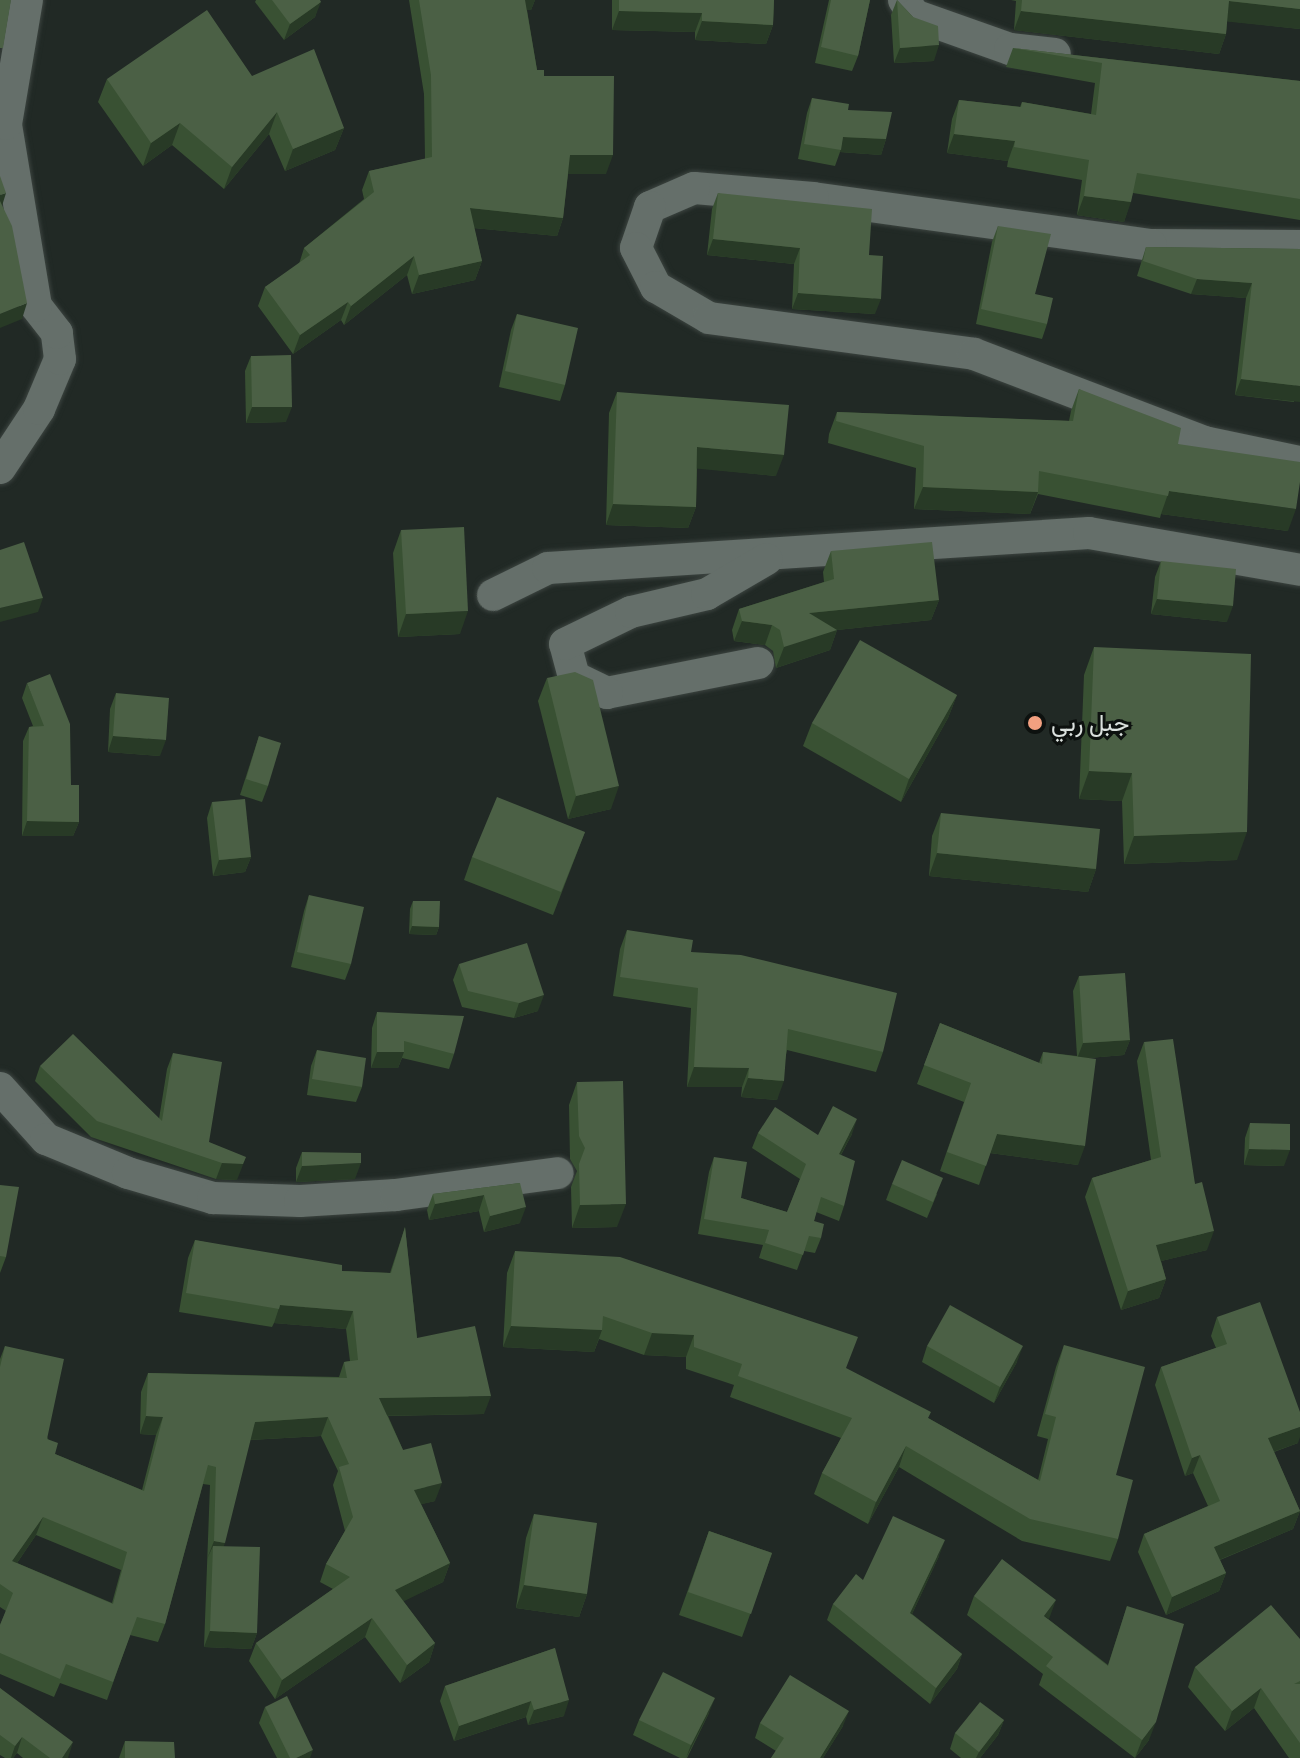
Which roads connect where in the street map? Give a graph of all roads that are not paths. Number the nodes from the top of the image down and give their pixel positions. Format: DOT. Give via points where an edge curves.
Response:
graph roads {
  1 [pos="27,0"];
  2 [pos="904,0"];
  3 [pos="1087,58"];
  4 [pos="1300,246"];
  5 [pos="1300,462"];
  6 [pos="0,468"];
  7 [pos="773,555"];
  8 [pos="1300,570"];
  9 [pos="493,595"];
  10 [pos="758,663"];
  11 [pos="0,1088"];
  12 [pos="558,1173"];
  1 -- 6 [label="street" via="6,124 36,306 57,333 60,359 39,409"];
  2 -- 3 [label="street" via="914,15 1010,49"];
  4 -- 5 [label="street" via="1151,245 813,198 694,188 650,207 636,248 656,287 709,318 974,354 1204,442"];
  7 -- 8 [label="street" via="1089,533"];
  7 -- 9 [label="street" via="548,568"];
  7 -- 10 [label="street" via="707,594 631,612 565,644 574,677 607,693"];
  11 -- 12 [label="street" via="46,1139 128,1173 213,1198 300,1201 396,1195"];
}
